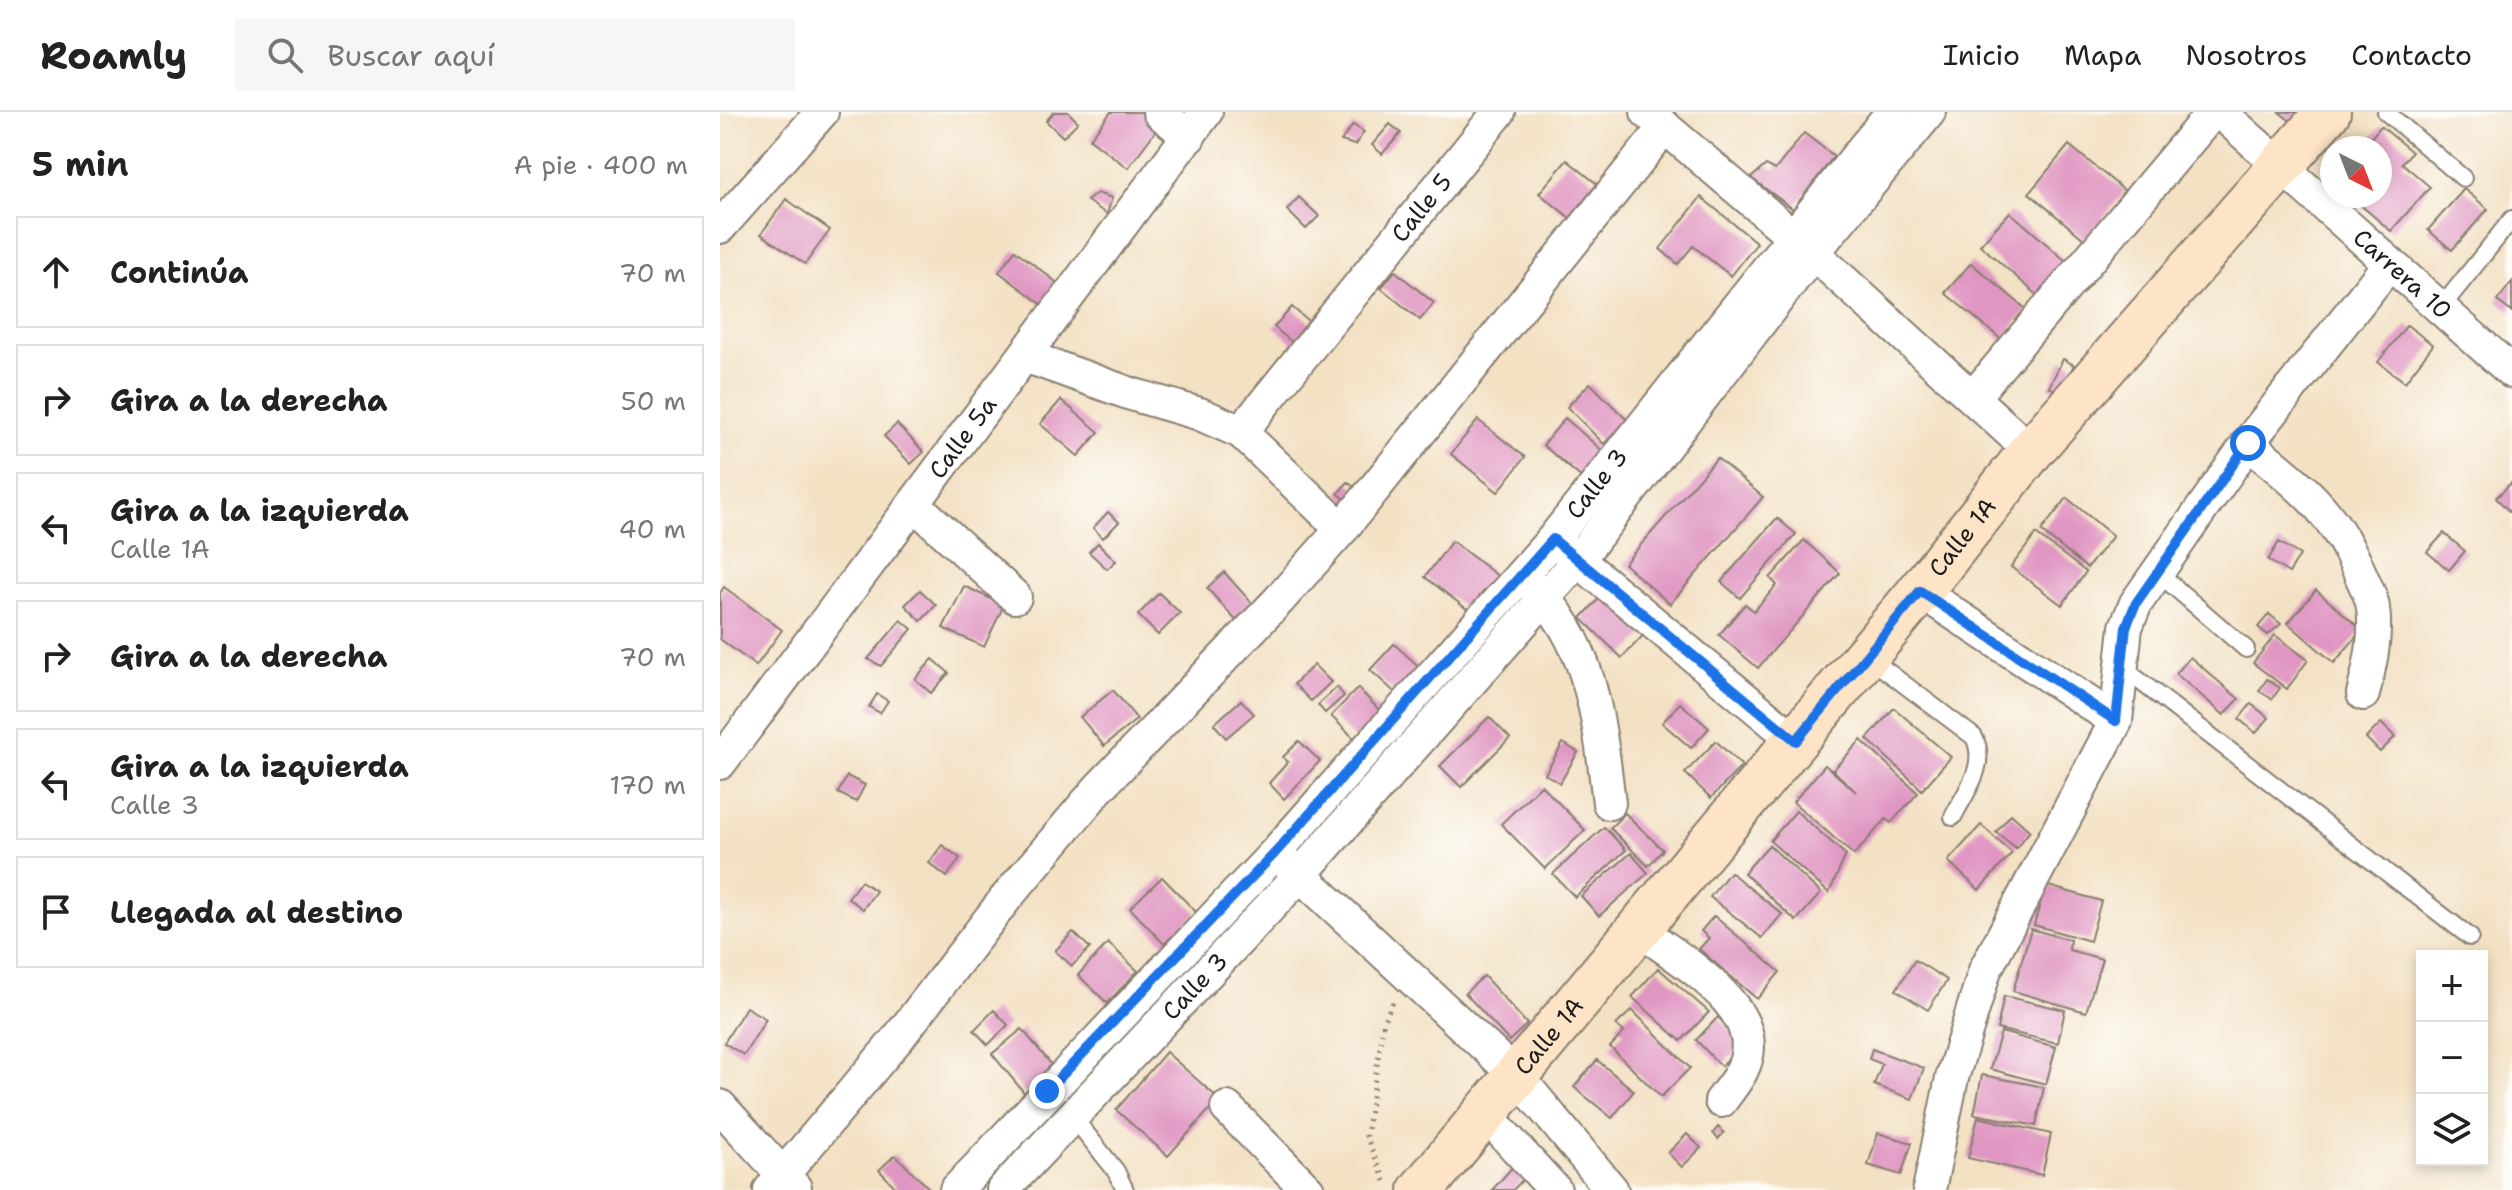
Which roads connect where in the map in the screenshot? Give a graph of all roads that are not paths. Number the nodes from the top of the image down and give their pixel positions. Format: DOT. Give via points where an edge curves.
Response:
graph roads {
  1 [pos="822,112"];
  2 [pos="1159,112"];
  3 [pos="1499,112"];
  4 [pos="1892,112"];
  5 [pos="1929,112"];
  6 [pos="2213,112"];
  7 [pos="2220,112"];
  8 [pos="2328,112"];
  9 [pos="2386,112"];
  10 [pos="1656,120"];
  11 [pos="1198,124"];
  12 [pos="2282,167"];
  13 [pos="2463,178"];
  14 [pos="2512,219"];
  15 [pos="720,227"];
  16 [pos="1803,244"];
  17 [pos="2389,264"];
  18 [pos="2440,309"];
  19 [pos="1025,356"];
  20 [pos="2512,372"];
  21 [pos="1974,396"];
  22 [pos="1241,432"];
  23 [pos="2248,443"];
  24 [pos="2031,451"];
  25 [pos="914,504"];
  26 [pos="1342,529"];
  27 [pos="1553,539"];
  28 [pos="1578,560"];
  29 [pos="2157,572"];
  30 [pos="1520,575"];
  31 [pos="1920,591"];
  32 [pos="1015,597"];
  33 [pos="1545,597"];
  34 [pos="2246,649"];
  35 [pos="1867,656"];
  36 [pos="2123,668"];
  37 [pos="2363,694"];
  38 [pos="2116,721"];
  39 [pos="1796,741"];
  40 [pos="720,763"];
  41 [pos="1609,803"];
  42 [pos="1953,817"];
  43 [pos="1275,853"];
  44 [pos="1300,875"];
  45 [pos="1639,929"];
  46 [pos="2470,937"];
  47 [pos="1518,1077"];
  48 [pos="1047,1091"];
  49 [pos="1721,1101"];
  50 [pos="720,1106"];
  51 [pos="1227,1108"];
  52 [pos="1071,1114"];
  53 [pos="1485,1114"];
  54 [pos="783,1185"];
  55 [pos="956,1190"];
  56 [pos="1003,1190"];
  57 [pos="1125,1190"];
  58 [pos="1308,1190"];
  59 [pos="1421,1190"];
  60 [pos="1555,1190"];
  61 [pos="1612,1190"];
  62 [pos="1929,1190"];
  1 -- 15 [label="street"];
  2 -- 11 [label="street"];
  3 -- 22 [label="street, Calle 5"];
  4 -- 16 [label="street, Calle 3"];
  5 -- 16 [label="street, Calle 3"];
  6 -- 21 [label="street"];
  7 -- 12 [label="street, Carrera 10"];
  8 -- 12 [label="street, Calle 1A"];
  9 -- 13 [label="lane"];
  10 -- 16 [label="street"];
  10 -- 26 [label="street"];
  11 -- 19 [label="street, Calle 5a"];
  12 -- 17 [label="street, Carrera 10"];
  12 -- 24 [label="street, Calle 1A"];
  14 -- 18 [label="lane"];
  16 -- 21 [label="street"];
  16 -- 27 [label="street, Calle 3"];
  16 -- 28 [label="street, Calle 3"];
  17 -- 18 [label="street, Carrera 10"];
  17 -- 23 [label="street"];
  18 -- 20 [label="street, Carrera 10"];
  19 -- 22 [label="street"];
  19 -- 25 [label="street, Calle 5a"];
  21 -- 24 [label="street"];
  22 -- 26 [label="street"];
  23 -- 29 [label="street"];
  23 -- 37 [label="street" via="2336,523 2349,548 2373,605 2373,650"];
  24 -- 31 [label="street, Calle 1A"];
  25 -- 32 [label="street"];
  25 -- 40 [label="street, Calle 5a"];
  26 -- 54 [label="street" via="1098,789 1006,898"];
  27 -- 28 [label="street"];
  27 -- 30 [label="street, Calle 3"];
  28 -- 33 [label="street, Calle 3"];
  28 -- 39 [label="street"];
  29 -- 34 [label="lane"];
  29 -- 36 [label="street" via="2126,627"];
  30 -- 33 [label="street"];
  30 -- 43 [label="street, Calle 3"];
  31 -- 35 [label="street, Calle 1A"];
  31 -- 38 [label="street"];
  33 -- 41 [label="street" via="1564,621 1598,711"];
  33 -- 44 [label="street, Calle 3"];
  35 -- 39 [label="street, Calle 1A"];
  35 -- 42 [label="lane" via="1974,737 1982,752 1979,767"];
  36 -- 38 [label="street"];
  36 -- 46 [label="lane"];
  38 -- 62 [label="street" via="1985,970 1952,1078"];
  39 -- 45 [label="street, Calle 1A"];
  43 -- 44 [label="street"];
  43 -- 48 [label="street, Calle 3"];
  44 -- 47 [label="street"];
  44 -- 52 [label="street, Calle 3"];
  45 -- 47 [label="street, Calle 1A"];
  45 -- 49 [label="street" via="1731,1002 1745,1020 1749,1042 1743,1069"];
  47 -- 53 [label="street, Calle 1A"];
  47 -- 61 [label="street"];
  48 -- 52 [label="lane"];
  48 -- 55 [label="street, Calle 3"];
  50 -- 54 [label="street"];
  51 -- 58 [label="street"];
  52 -- 56 [label="street, Calle 3"];
  52 -- 57 [label="lane"];
  53 -- 59 [label="street, Calle 1A"];
  53 -- 60 [label="street"];
}
